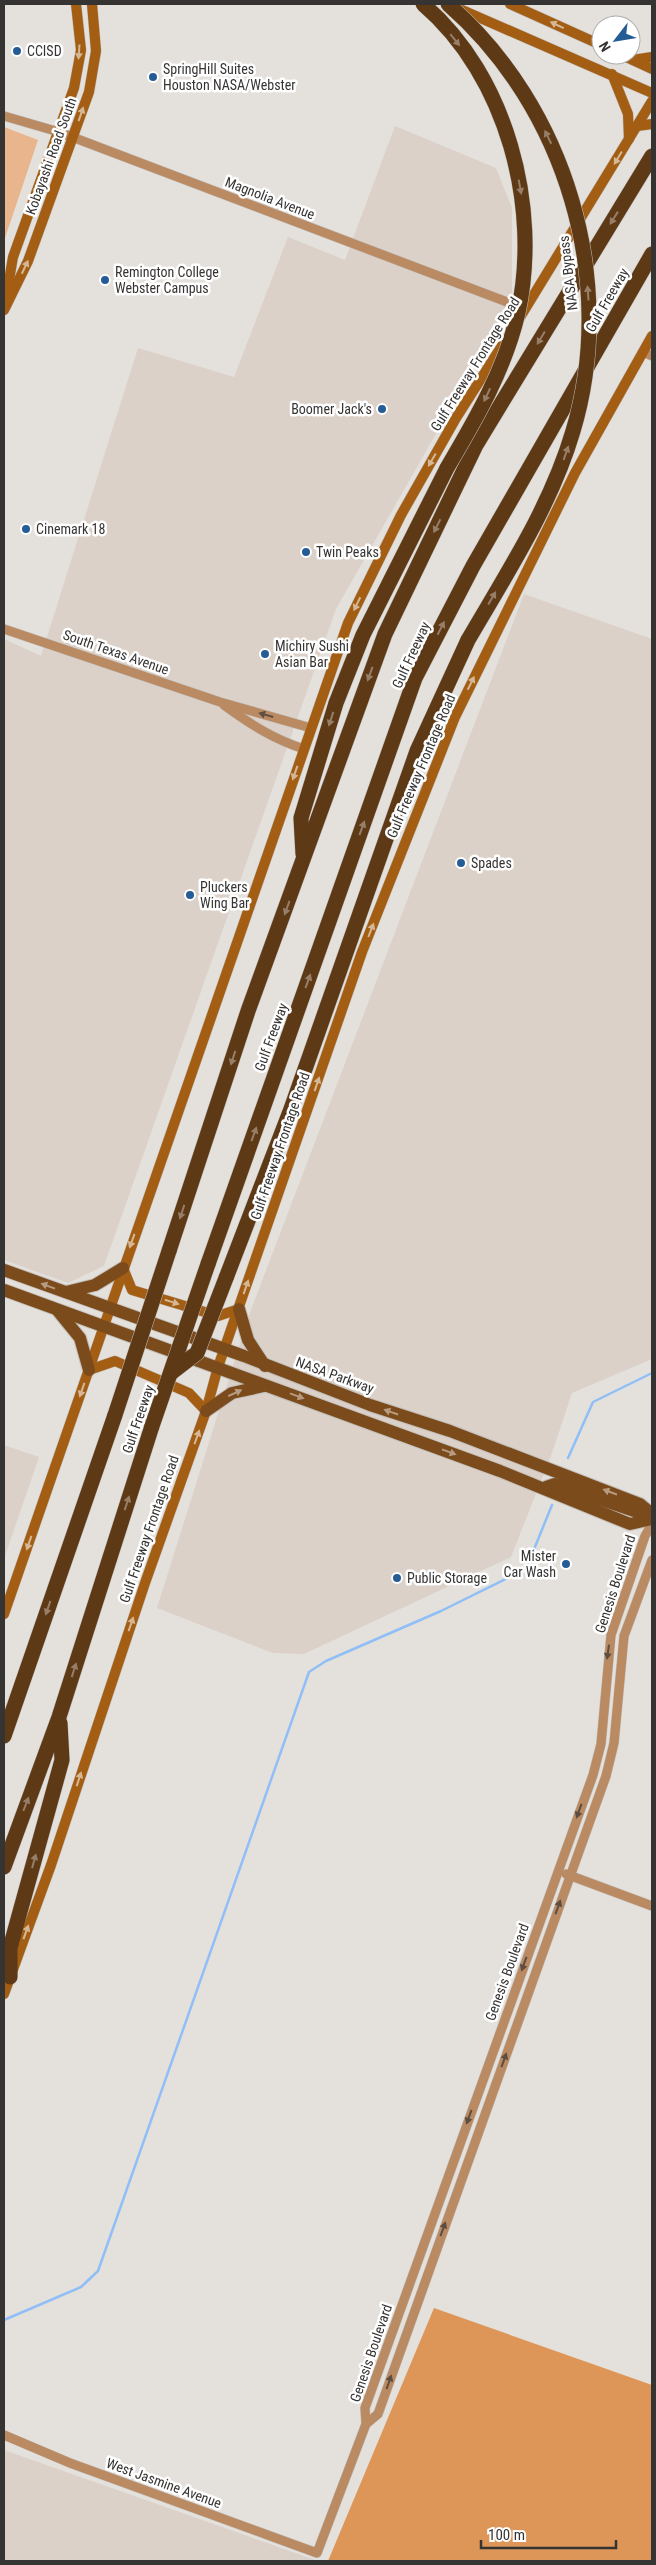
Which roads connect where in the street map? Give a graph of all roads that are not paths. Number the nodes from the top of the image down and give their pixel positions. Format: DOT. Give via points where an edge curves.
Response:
graph roads {
  1 [pos="76,4"];
  2 [pos="92,4"];
  3 [pos="423,4"];
  4 [pos="448,4"];
  5 [pos="510,4"];
  6 [pos="591,41"];
  7 [pos="612,74"];
  8 [pos="652,93"];
  9 [pos="652,101"];
  10 [pos="4,116"];
  11 [pos="652,124"];
  12 [pos="637,126"];
  13 [pos="59,132"];
  14 [pos="73,138"];
  15 [pos="629,139"];
  16 [pos="648,162"];
  17 [pos="652,254"];
  18 [pos="526,309"];
  19 [pos="4,310"];
  20 [pos="652,336"];
  21 [pos="647,354"];
  22 [pos="4,629"];
  23 [pos="220,702"];
  24 [pos="312,728"];
  25 [pos="304,749"];
  26 [pos="304,862"];
  27 [pos="123,1268"];
  28 [pos="4,1270"];
  29 [pos="4,1290"];
  30 [pos="65,1292"];
  31 [pos="110,1309"];
  32 [pos="239,1309"];
  33 [pos="56,1310"];
  34 [pos="103,1327"];
  35 [pos="225,1349"];
  36 [pos="265,1366"];
  37 [pos="218,1367"];
  38 [pos="88,1370"];
  39 [pos="171,1373"];
  40 [pos="268,1385"];
  41 [pos="206,1411"];
  42 [pos="507,1453"];
  43 [pos="500,1471"];
  44 [pos="652,1517"];
  45 [pos="652,1524"];
  46 [pos="652,1560"];
  47 [pos="4,1614"];
  48 [pos="21,1686"];
  49 [pos="4,1706"];
  50 [pos="59,1717"];
  51 [pos="4,1736"];
  52 [pos="4,1867"];
  53 [pos="558,1871"];
  54 [pos="570,1875"];
  55 [pos="652,1906"];
  56 [pos="10,1977"];
  57 [pos="4,1994"];
  58 [pos="508,2010"];
  59 [pos="520,2015"];
  60 [pos="458,2148"];
  61 [pos="471,2152"];
  62 [pos="366,2424"];
  63 [pos="4,2435"];
  64 [pos="317,2553"];
  1 -- 13 [label="main road, Kobayashi Road South, one-way" via="80,50 74,88"];
  14 -- 2 [label="main road, Kobayashi Road South, one-way" via="89,92 96,51"];
  3 -- 26 [label="highway, one-way, bridge" via="467,55 504,121 516,161 526,241 525,278 506,350 478,414 363,635 336,703 301,818"];
  4 -- 7 [label="main road, NASA Bypass"];
  39 -- 4 [label="highway, NASA Bypass, one-way, bridge" via="197,1353 291,1109 417,752 468,640 544,506 564,458 580,406 589,337 583,246 577,220 551,143 514,79 485,42"];
  6 -- 5 [label="main road, one-way"];
  7 -- 8 [label="main road, NASA Bypass"];
  7 -- 15 [label="main road" via="628,114"];
  9 -- 12 [label="main road, Gulf Freeway Frontage Road"];
  10 -- 13 [label="street, Magnolia Avenue"];
  11 -- 12 [label="main road"];
  12 -- 15 [label="main road, Gulf Freeway Frontage Road"];
  13 -- 14 [label="street, Magnolia Avenue"];
  13 -- 19 [label="main road, Kobayashi Road South" via="13,257"];
  14 -- 18 [label="street, Magnolia Avenue"];
  19 -- 14 [label="main road, Kobayashi Road South, one-way" via="28,262"];
  15 -- 18 [label="main road, Gulf Freeway Frontage Road, one-way"];
  16 -- 26 [label="highway, Gulf Freeway, one-way" via="472,453 385,634"];
  39 -- 17 [label="highway, Gulf Freeway, one-way, bridge" via="415,678 473,566"];
  18 -- 24 [label="main road, Gulf Freeway Frontage Road, one-way" via="456,418 401,515 348,623"];
  20 -- 21 [label="main road, Gulf Freeway Frontage Road"];
  32 -- 21 [label="main road, Gulf Freeway Frontage Road, one-way" via="362,952 455,716 575,473"];
  22 -- 23 [label="street, South Texas Avenue"];
  24 -- 23 [label="street, South Texas Avenue, one-way"];
  23 -- 25 [label="street, South Texas Avenue" via="280,742"];
  24 -- 25 [label="main road, Gulf Freeway Frontage Road"];
  25 -- 27 [label="main road, Gulf Freeway Frontage Road, one-way"];
  26 -- 48 [label="highway, Gulf Freeway, one-way, bridge" via="248,1011"];
  27 -- 30 [label="main road" via="95,1285"];
  27 -- 31 [label="main road, Gulf Freeway Frontage Road"];
  27 -- 32 [label="main road, one-way" via="132,1290 218,1316"];
  30 -- 28 [label="main road, NASA Parkway, one-way"];
  29 -- 33 [label="main road, NASA Parkway"];
  30 -- 31 [label="main road, NASA Parkway"];
  31 -- 34 [label="main road, Gulf Freeway Frontage Road"];
  31 -- 35 [label="main road, NASA Parkway"];
  32 -- 35 [label="main road, Gulf Freeway Frontage Road"];
  32 -- 36 [label="main road" via="248,1340"];
  33 -- 34 [label="main road, NASA Parkway"];
  33 -- 38 [label="main road" via="80,1338"];
  34 -- 37 [label="main road, NASA Parkway"];
  34 -- 38 [label="main road, Gulf Freeway Frontage Road"];
  35 -- 36 [label="main road, NASA Parkway"];
  35 -- 37 [label="main road, Gulf Freeway Frontage Road"];
  42 -- 36 [label="main road, NASA Parkway, one-way"];
  37 -- 40 [label="main road, NASA Parkway"];
  37 -- 41 [label="main road, Gulf Freeway Frontage Road"];
  38 -- 41 [label="main road" via="115,1361 188,1393"];
  38 -- 47 [label="main road, Gulf Freeway Frontage Road, one-way"];
  50 -- 39 [label="highway, Gulf Freeway, one-way, bridge"];
  41 -- 40 [label="main road, one-way" via="232,1393"];
  40 -- 43 [label="main road, NASA Parkway, one-way"];
  56 -- 41 [label="main road, Gulf Freeway Frontage Road, one-way"];
  42 -- 43 [label="main road"];
  44 -- 42 [label="main road, NASA Parkway, one-way" via="640,1504"];
  43 -- 44 [label="main road, NASA Parkway" via="544,1488 556,1484"];
  45 -- 53 [label="street, Genesis Boulevard, one-way" via="611,1635 598,1757"];
  46 -- 54 [label="street, Genesis Boulevard" via="624,1636 611,1760"];
  48 -- 49 [label="highway"];
  48 -- 51 [label="highway, Gulf Freeway"];
  52 -- 50 [label="highway, Gulf Freeway, one-way"];
  56 -- 50 [label="highway, one-way" via="10,1948 62,1760"];
  53 -- 54 [label="street"];
  53 -- 58 [label="street, Genesis Boulevard, one-way"];
  54 -- 55 [label="street"];
  59 -- 54 [label="street, Genesis Boulevard, one-way"];
  56 -- 57 [label="main road, Gulf Freeway Frontage Road"];
  58 -- 59 [label="street"];
  58 -- 60 [label="street, Genesis Boulevard, one-way"];
  61 -- 59 [label="street, Genesis Boulevard, one-way"];
  60 -- 61 [label="street"];
  60 -- 62 [label="street, Genesis Boulevard" via="365,2408"];
  62 -- 61 [label="street, Genesis Boulevard, one-way" via="378,2414"];
  62 -- 64 [label="street, Genesis Boulevard"];
  63 -- 64 [label="street, West Jasmine Avenue" via="70,2463"];
}
